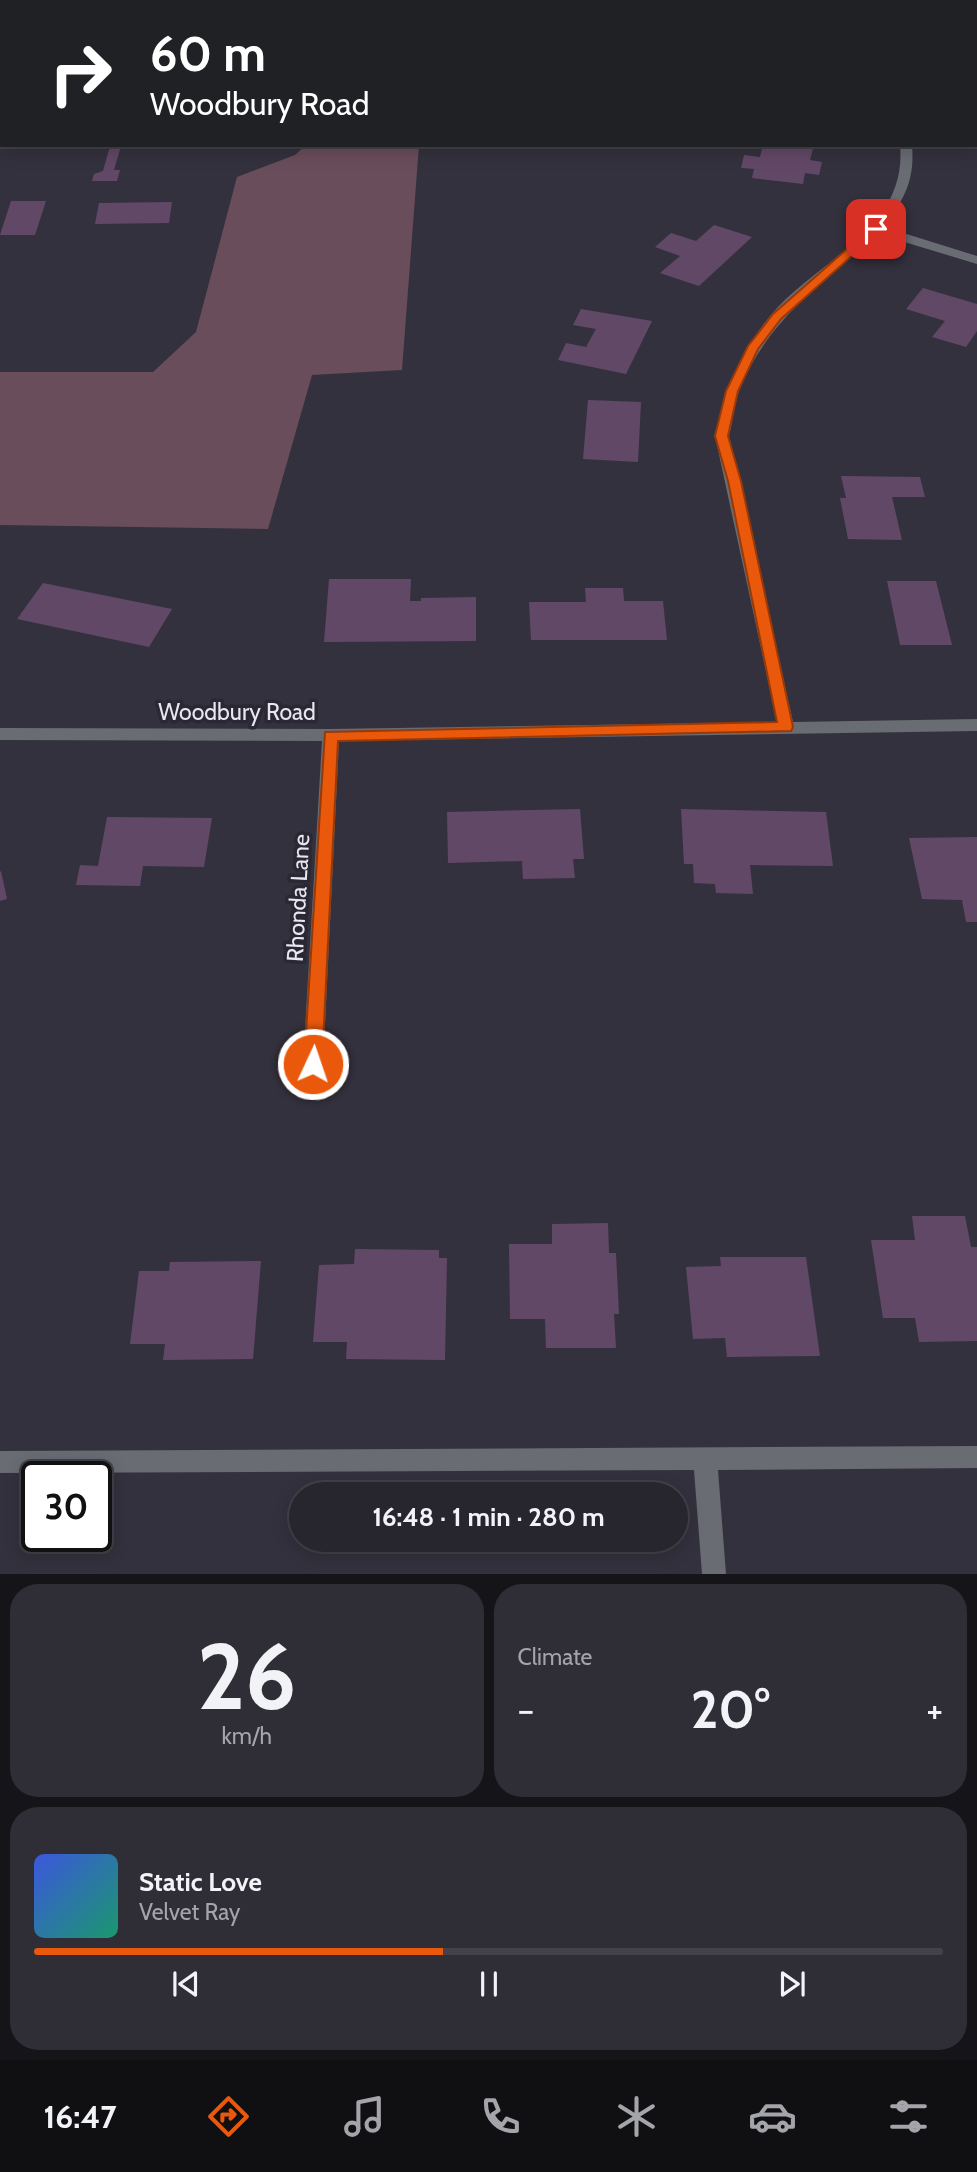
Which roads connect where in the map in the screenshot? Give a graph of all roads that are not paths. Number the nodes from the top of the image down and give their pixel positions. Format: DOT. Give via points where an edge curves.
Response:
graph roads {
  1 [pos="906,147"];
  2 [pos="876,229"];
  3 [pos="977,260"];
  4 [pos="977,725"];
  5 [pos="786,727"];
  6 [pos="0,734"];
  7 [pos="331,735"];
  8 [pos="313,1064"];
  9 [pos="977,1457"];
  10 [pos="705,1460"];
  11 [pos="0,1462"];
  12 [pos="714,1573"];
  1 -- 2 [label="street" via="908,167 898,199"];
  2 -- 3 [label="street"];
  2 -- 5 [label="street" via="777,316 752,348 732,391 722,436"];
  4 -- 5 [label="street, Woodbury Road"];
  5 -- 7 [label="street, Woodbury Road"];
  6 -- 7 [label="street, Woodbury Road"];
  7 -- 8 [label="street, Rhonda Lane"];
  9 -- 10 [label="street"];
  10 -- 11 [label="street"];
  10 -- 12 [label="street"];
}
